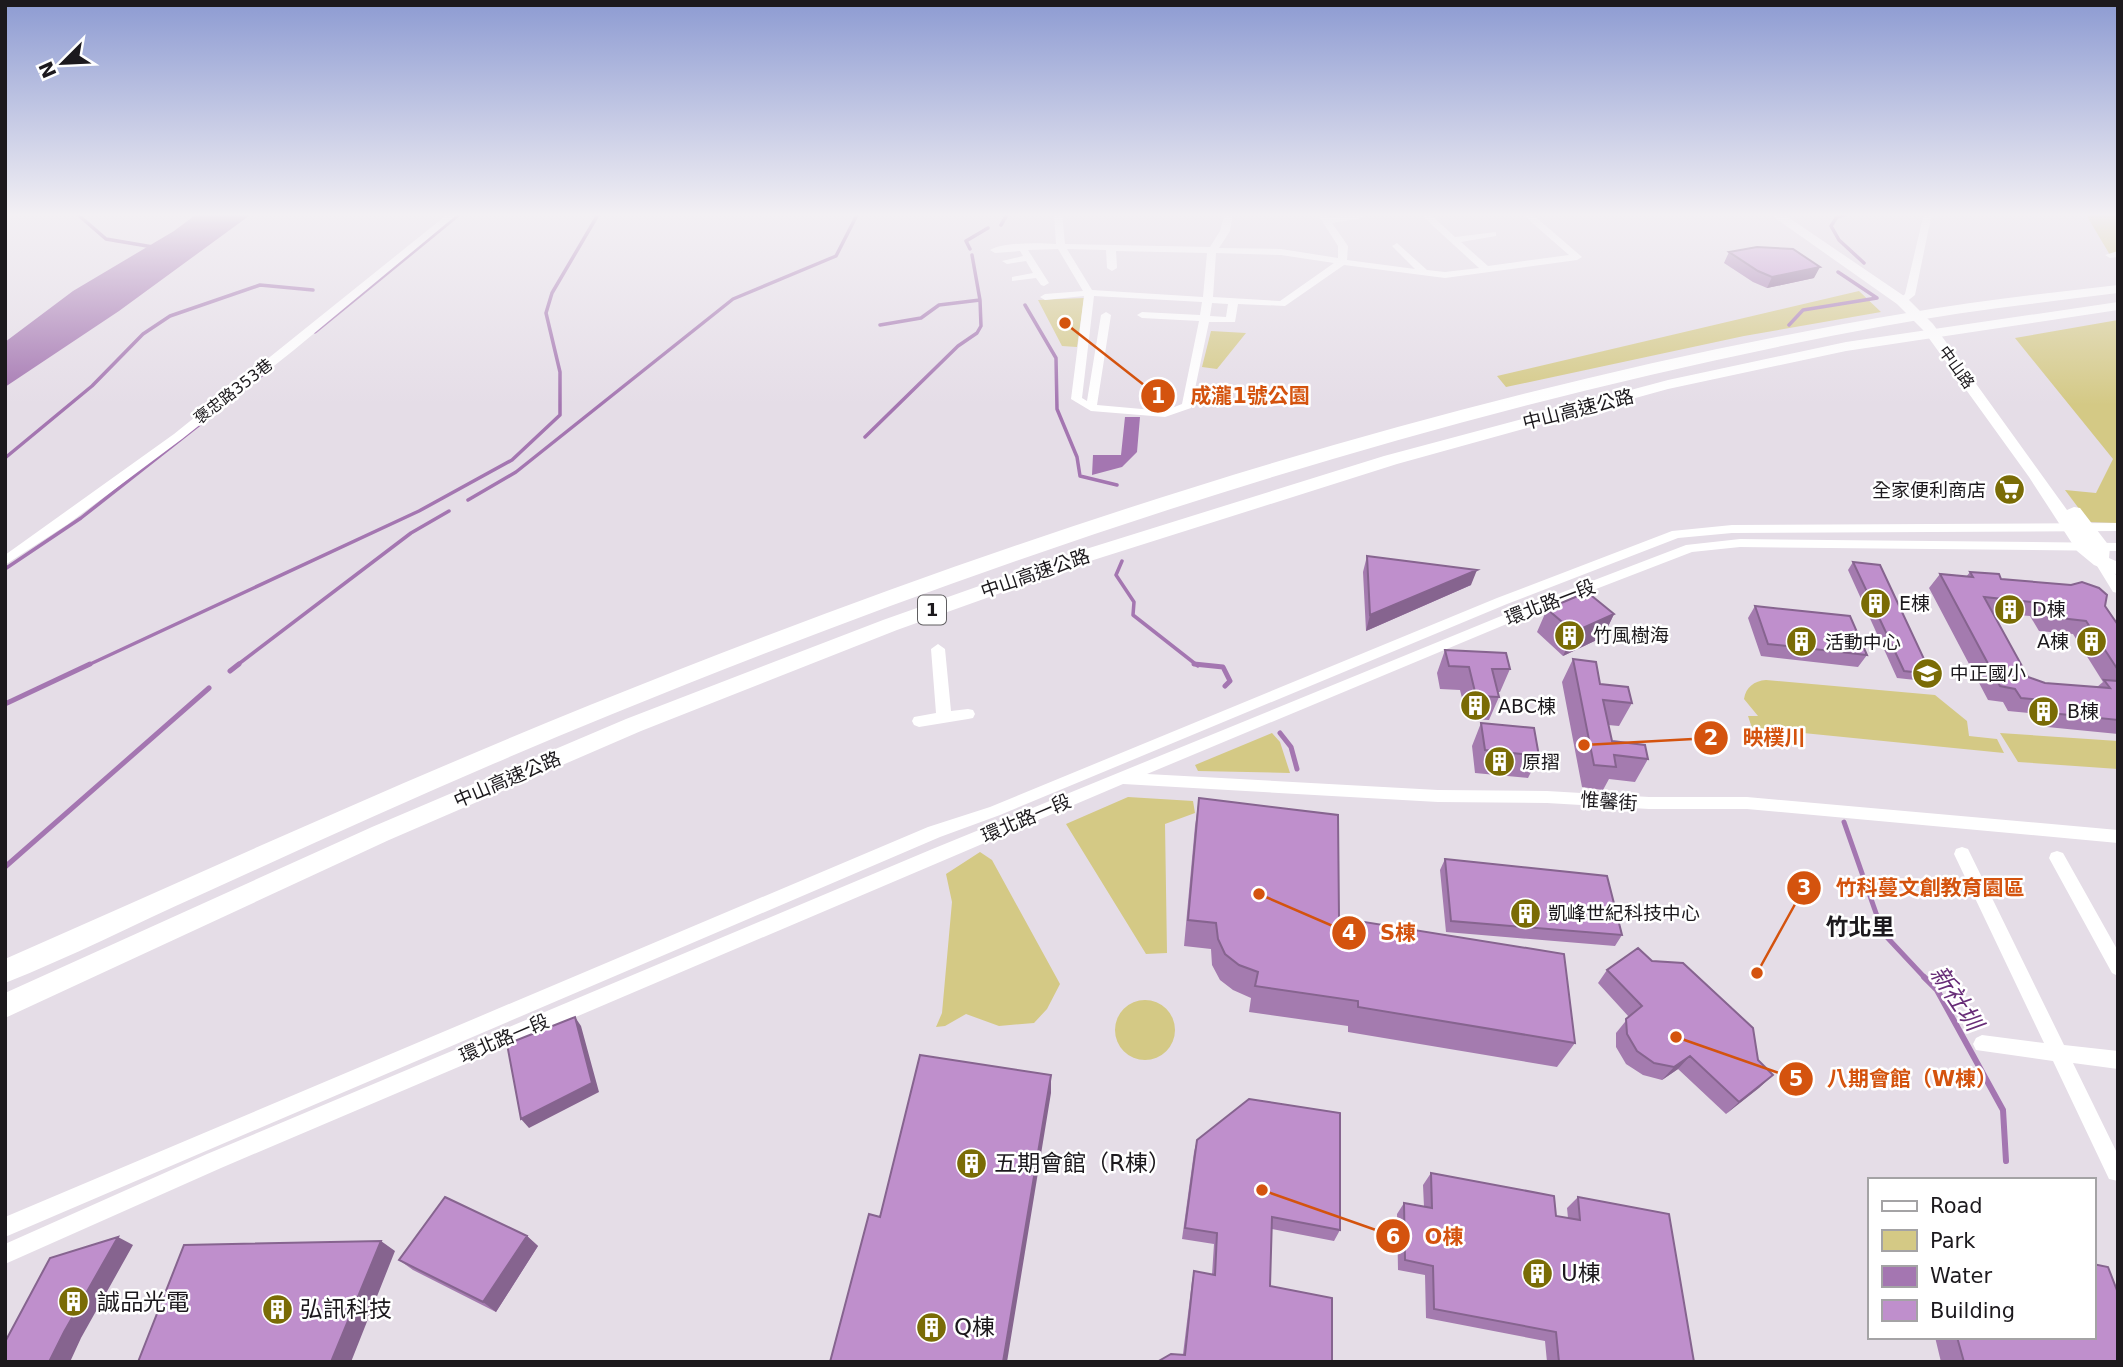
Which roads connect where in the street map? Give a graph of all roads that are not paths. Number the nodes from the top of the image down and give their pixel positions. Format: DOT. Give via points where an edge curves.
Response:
graph roads {
  1 [pos="377,277"];
  2 [pos="1041,277"];
  3 [pos="1079,277"];
  4 [pos="1210,277"];
  5 [pos="1320,277"];
  6 [pos="1873,277"];
  7 [pos="1876,277"];
  8 [pos="1911,277"];
  9 [pos="1015,279"];
  10 [pos="2118,289"];
  11 [pos="1089,293"];
  12 [pos="1045,297"];
  13 [pos="1906,298"];
  14 [pos="1208,299"];
  15 [pos="1233,301"];
  16 [pos="2118,306"];
  17 [pos="1106,315"];
  18 [pos="1142,315"];
  19 [pos="1205,318"];
  20 [pos="1091,408"];
  21 [pos="2078,527"];
  22 [pos="2118,527"];
  23 [pos="2100,550"];
  24 [pos="5,561"];
  25 [pos="2118,569"];
  26 [pos="2118,589"];
  27 [pos="938,649"];
  28 [pos="968,714"];
  29 [pos="944,718"];
  30 [pos="919,720"];
  31 [pos="1102,768"];
  32 [pos="1122,779"];
  33 [pos="2118,837"];
  34 [pos="1962,854"];
  35 [pos="2057,859"];
  36 [pos="2118,968"];
  37 [pos="5,971"];
  38 [pos="5,1006"];
  39 [pos="1982,1044"];
  40 [pos="2058,1053"];
  41 [pos="2118,1060"];
  42 [pos="2116,1172"];
  43 [pos="5,1227"];
  44 [pos="5,1254"];
  1 -- 24 [label="street, 褒忠路353巷" via="75,514"];
  2 -- 9 [label="street"];
  3 -- 11 [label="street"];
  4 -- 14 [label="street"];
  5 -- 15 [label="street" via="1282,303"];
  6 -- 13 [label="main road, 中山路"];
  7 -- 13 [label="main road, 中山路"];
  8 -- 13 [label="street"];
  10 -- 37 [label="highway, 中山高速公路 / 1" via="1888,320 1614,378 1270,471 1022,551 600,711"];
  11 -- 12 [label="street"];
  11 -- 14 [label="street"];
  11 -- 20 [label="street" via="1076,399"];
  13 -- 21 [label="main road, 中山路"];
  14 -- 15 [label="street"];
  14 -- 19 [label="street"];
  15 -- 19 [label="street" via="1231,320"];
  16 -- 38 [label="highway, 中山高速公路 / 1" via="1959,327 1804,355 1508,426 1017,579 632,726 222,903"];
  17 -- 20 [label="street"];
  18 -- 19 [label="street"];
  19 -- 20 [label="street" via="1187,406 1165,414"];
  21 -- 22 [label="street, 環北路一段"];
  21 -- 23 [label="main road, 中山路"];
  21 -- 31 [label="street, 環北路一段" via="1732,528 1676,534 1502,601"];
  23 -- 25 [label="main road"];
  23 -- 26 [label="street, 中山路"];
  23 -- 32 [label="street, 環北路一段" via="1740,543 1690,548"];
  27 -- 29 [label="street"];
  28 -- 29 [label="street"];
  29 -- 30 [label="street"];
  31 -- 32 [label="street, 惟馨街"];
  31 -- 43 [label="street, 環北路一段" via="934,832 226,1129"];
  32 -- 33 [label="street, 惟馨街" via="1438,796 1747,803"];
  32 -- 44 [label="street, 環北路一段" via="214,1161"];
  34 -- 40 [label="street"];
  35 -- 36 [label="street"];
  39 -- 40 [label="street"];
  40 -- 41 [label="street"];
  40 -- 42 [label="street"];
}
